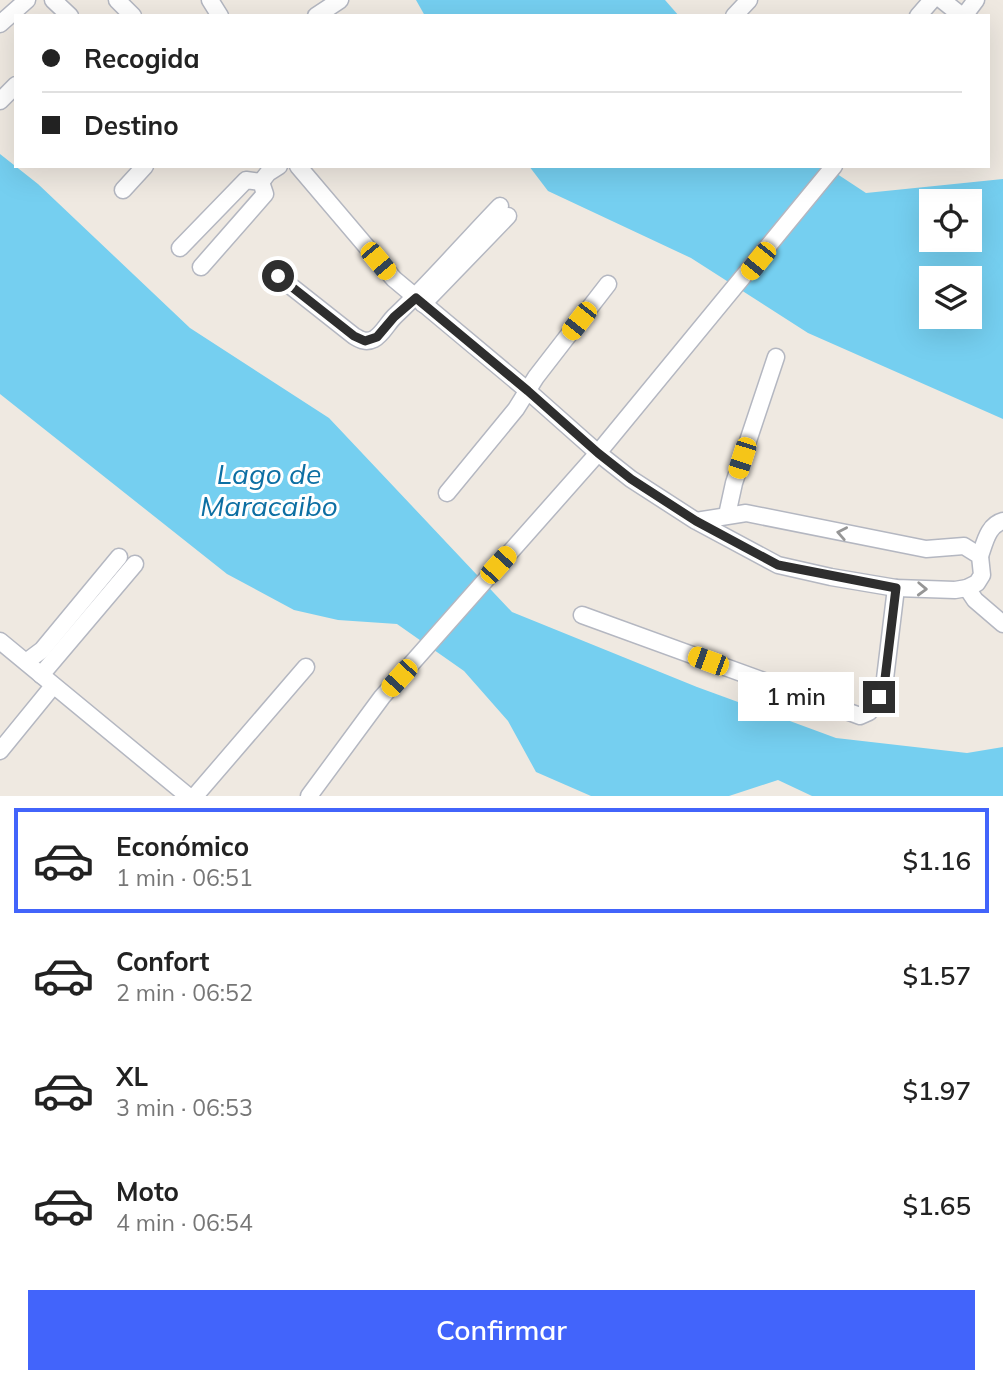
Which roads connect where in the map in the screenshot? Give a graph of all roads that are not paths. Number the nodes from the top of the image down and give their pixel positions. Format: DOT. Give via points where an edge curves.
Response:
graph roads {
  1 [pos="27,0"];
  2 [pos="53,0"];
  3 [pos="117,0"];
  4 [pos="340,0"];
  5 [pos="749,0"];
  6 [pos="932,0"];
  7 [pos="942,0"];
  8 [pos="976,0"];
  9 [pos="76,14"];
  10 [pos="131,14"];
  11 [pos="319,14"];
  12 [pos="736,14"];
  13 [pos="920,14"];
  14 [pos="960,14"];
  15 [pos="965,14"];
  16 [pos="0,24"];
  17 [pos="14,87"];
  18 [pos="0,101"];
  19 [pos="143,168"];
  20 [pos="276,168"];
  21 [pos="300,168"];
  22 [pos="832,168"];
  23 [pos="261,182"];
  24 [pos="124,190"];
  25 [pos="504,211"];
  26 [pos="180,248"];
  27 [pos="201,267"];
  28 [pos="278,276"];
  29 [pos="608,284"];
  30 [pos="419,301"];
  31 [pos="776,357"];
  32 [pos="528,391"];
  33 [pos="598,453"];
  34 [pos="447,492"];
  35 [pos="727,514"];
  36 [pos="696,521"];
  37 [pos="1003,521"];
  38 [pos="980,555"];
  39 [pos="119,557"];
  40 [pos="135,564"];
  41 [pos="896,588"];
  42 [pos="967,588"];
  43 [pos="582,615"];
  44 [pos="1003,624"];
  45 [pos="0,641"];
  46 [pos="26,663"];
  47 [pos="306,667"];
  48 [pos="47,680"];
  49 [pos="0,751"];
  50 [pos="188,796"];
  51 [pos="195,796"];
  52 [pos="309,796"];
  1 -- 16 [label="street"];
  2 -- 9 [label="street"];
  3 -- 10 [label="street"];
  4 -- 11 [label="street"];
  5 -- 12 [label="street"];
  6 -- 13 [label="street"];
  7 -- 14 [label="street"];
  8 -- 15 [label="street"];
  17 -- 18 [label="street"];
  19 -- 24 [label="street"];
  20 -- 23 [label="street"];
  21 -- 30 [label="street" via="394,279"];
  22 -- 33 [label="street"];
  23 -- 26 [label="street" via="246,180"];
  23 -- 27 [label="street" via="265,194"];
  25 -- 30 [label="street" via="426,283"];
  28 -- 30 [label="street" via="365,341 377,337 394,317"];
  29 -- 32 [label="street"];
  30 -- 32 [label="street"];
  31 -- 35 [label="street"];
  32 -- 33 [label="street"];
  32 -- 34 [label="street"];
  33 -- 36 [label="street"];
  33 -- 52 [label="street" via="382,696"];
  35 -- 36 [label="street"];
  38 -- 35 [label="street, one-way" via="964,546 926,549 746,513"];
  36 -- 41 [label="street" via="778,565"];
  37 -- 38 [label="street" via="991,528"];
  38 -- 42 [label="street" via="982,575"];
  39 -- 46 [label="street"];
  40 -- 48 [label="street"];
  41 -- 42 [label="street, one-way"];
  41 -- 43 [label="street" via="884,687 869,712 860,716"];
  42 -- 44 [label="street"];
  45 -- 46 [label="street"];
  46 -- 48 [label="street"];
  47 -- 51 [label="street"];
  48 -- 49 [label="street"];
  48 -- 50 [label="street"];
}
